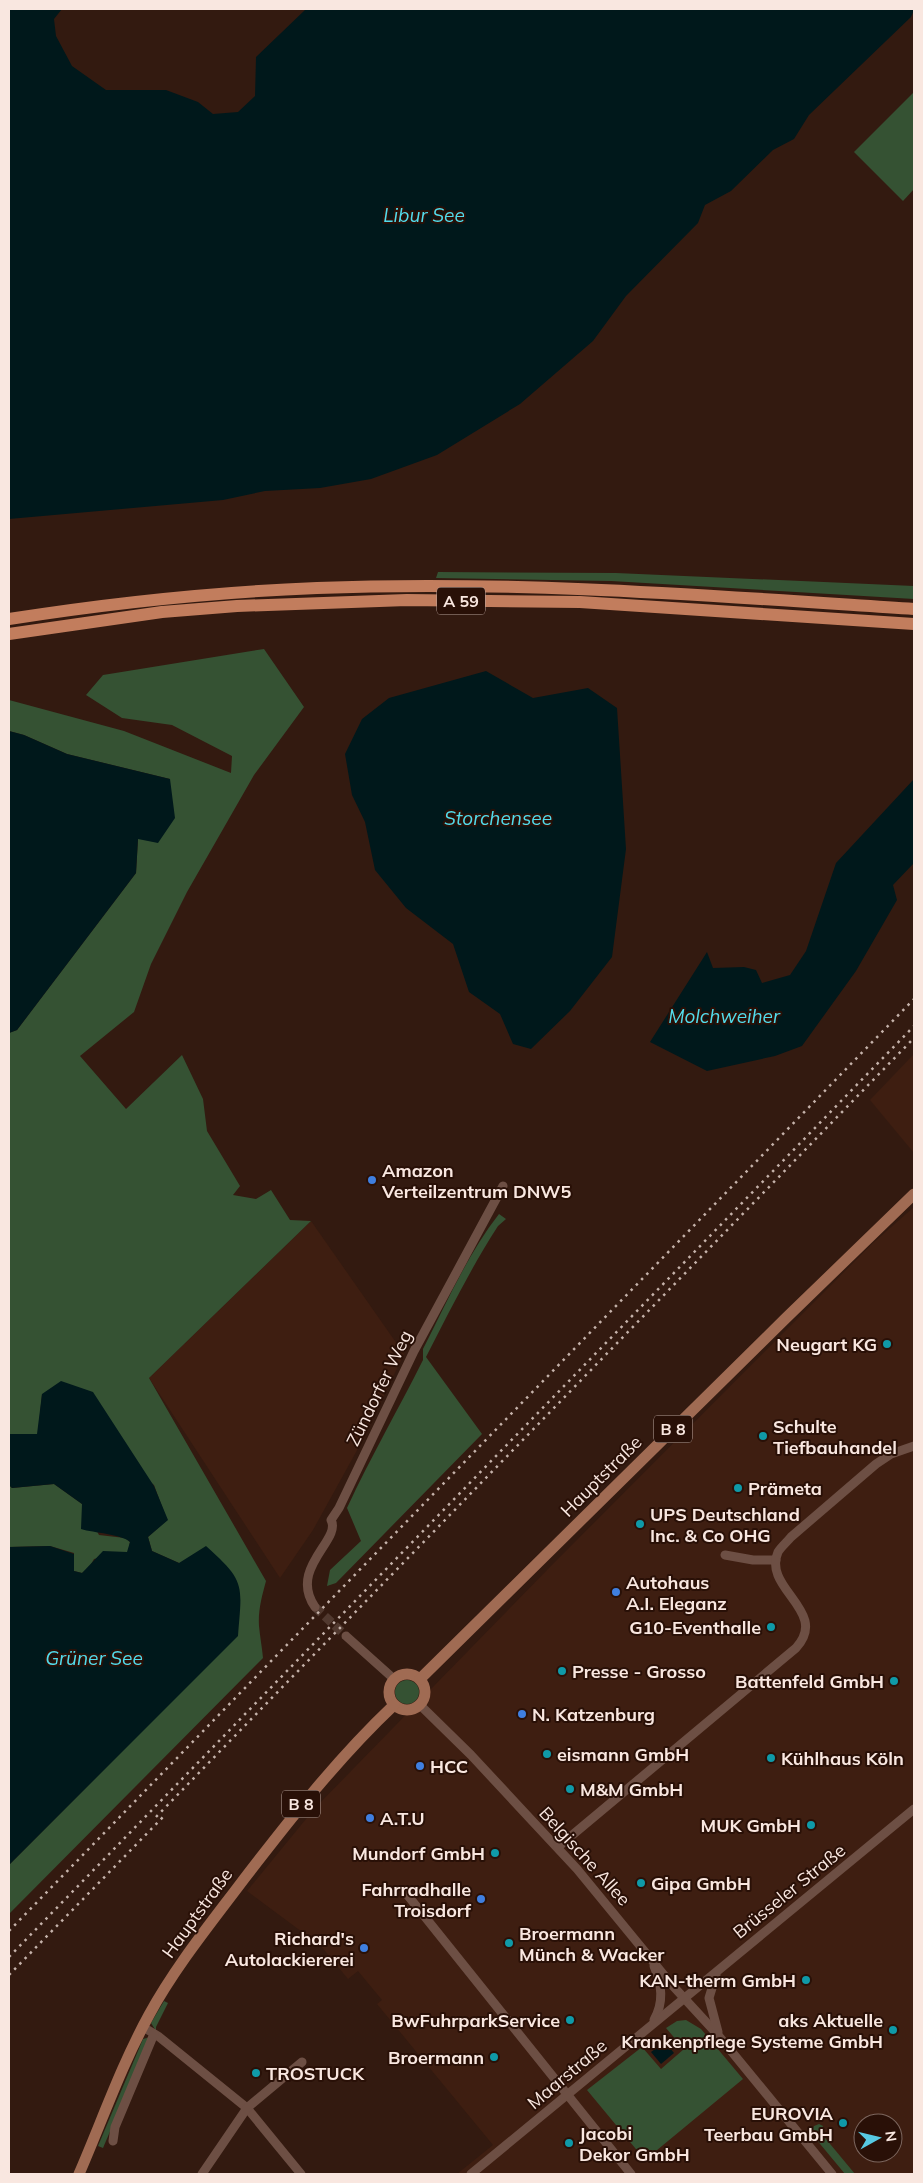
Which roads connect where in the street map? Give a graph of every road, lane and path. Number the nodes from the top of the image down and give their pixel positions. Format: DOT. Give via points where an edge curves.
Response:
graph roads {
  1 [pos="914,609"];
  2 [pos="9,619"];
  3 [pos="914,624"];
  4 [pos="9,634"];
  5 [pos="503,1186"];
  6 [pos="914,1194"];
  7 [pos="914,1446"];
  8 [pos="725,1555"];
  9 [pos="776,1560"];
  10 [pos="315,1607"];
  11 [pos="346,1636"];
  12 [pos="394,1679"];
  13 [pos="420,1679"];
  14 [pos="394,1705"];
  15 [pos="420,1705"];
  16 [pos="914,1809"];
  17 [pos="558,1847"];
  18 [pos="405,1892"];
  19 [pos="646,1950"];
  20 [pos="719,1971"];
  21 [pos="684,1998"];
  22 [pos="651,2026"];
  23 [pos="143,2027"];
  24 [pos="154,2034"];
  25 [pos="718,2035"];
  26 [pos="302,2062"];
  27 [pos="568,2094"];
  28 [pos="247,2108"];
  29 [pos="113,2140"];
  30 [pos="79,2174"];
  31 [pos="202,2174"];
  32 [pos="301,2174"];
  33 [pos="471,2174"];
  34 [pos="631,2174"];
  35 [pos="832,2174"];
  1 -- 2 [label="highway, A 59" via="578,589 401,586 230,593"];
  3 -- 4 [label="highway, A 59" via="580,602 407,600 181,611"];
  5 -- 10 [label="street, Zündorfer Weg" via="427,1327 332,1520 332,1535 317,1554 307,1582"];
  6 -- 13 [label="main road, Hauptstraße / B 8"];
  7 -- 9 [label="street" via="891,1454 876,1464 791,1537 779,1550"];
  8 -- 9 [label="street"];
  9 -- 17 [label="street" via="780,1582 803,1615 806,1631 800,1645"];
  11 -- 12 [label="street"];
  12 -- 13 [label="main road" via="410,1674"];
  12 -- 14 [label="main road" via="389,1695"];
  13 -- 15 [label="main road" via="426,1695"];
  14 -- 15 [label="main road" via="404,1710"];
  14 -- 23 [label="main road, Hauptstraße / B 8" via="342,1758 275,1838 176,1971"];
  15 -- 17 [label="street, Belgische Allee"];
  16 -- 20 [label="street, Brüsseler Straße"];
  17 -- 19 [label="street, Belgische Allee"];
  18 -- 27 [label="street"];
  19 -- 21 [label="street, Belgische Allee"];
  19 -- 22 [label="street" via="662,1995"];
  20 -- 21 [label="street, Brüsseler Straße"];
  20 -- 25 [label="street, Belgische Allee" via="712,1982 709,1998"];
  21 -- 22 [label="street, Maarstraße"];
  21 -- 25 [label="street, Belgische Allee"];
  22 -- 27 [label="street, Maarstraße"];
  23 -- 24 [label="street"];
  23 -- 30 [label="main road, Hauptstraße / B 8"];
  24 -- 28 [label="street"];
  24 -- 29 [label="street" via="115,2127"];
  25 -- 35 [label="street, Belgische Allee"];
  26 -- 28 [label="street"];
  27 -- 33 [label="street, Maarstraße"];
  27 -- 34 [label="street"];
  28 -- 31 [label="street"];
  28 -- 32 [label="street"];
}
